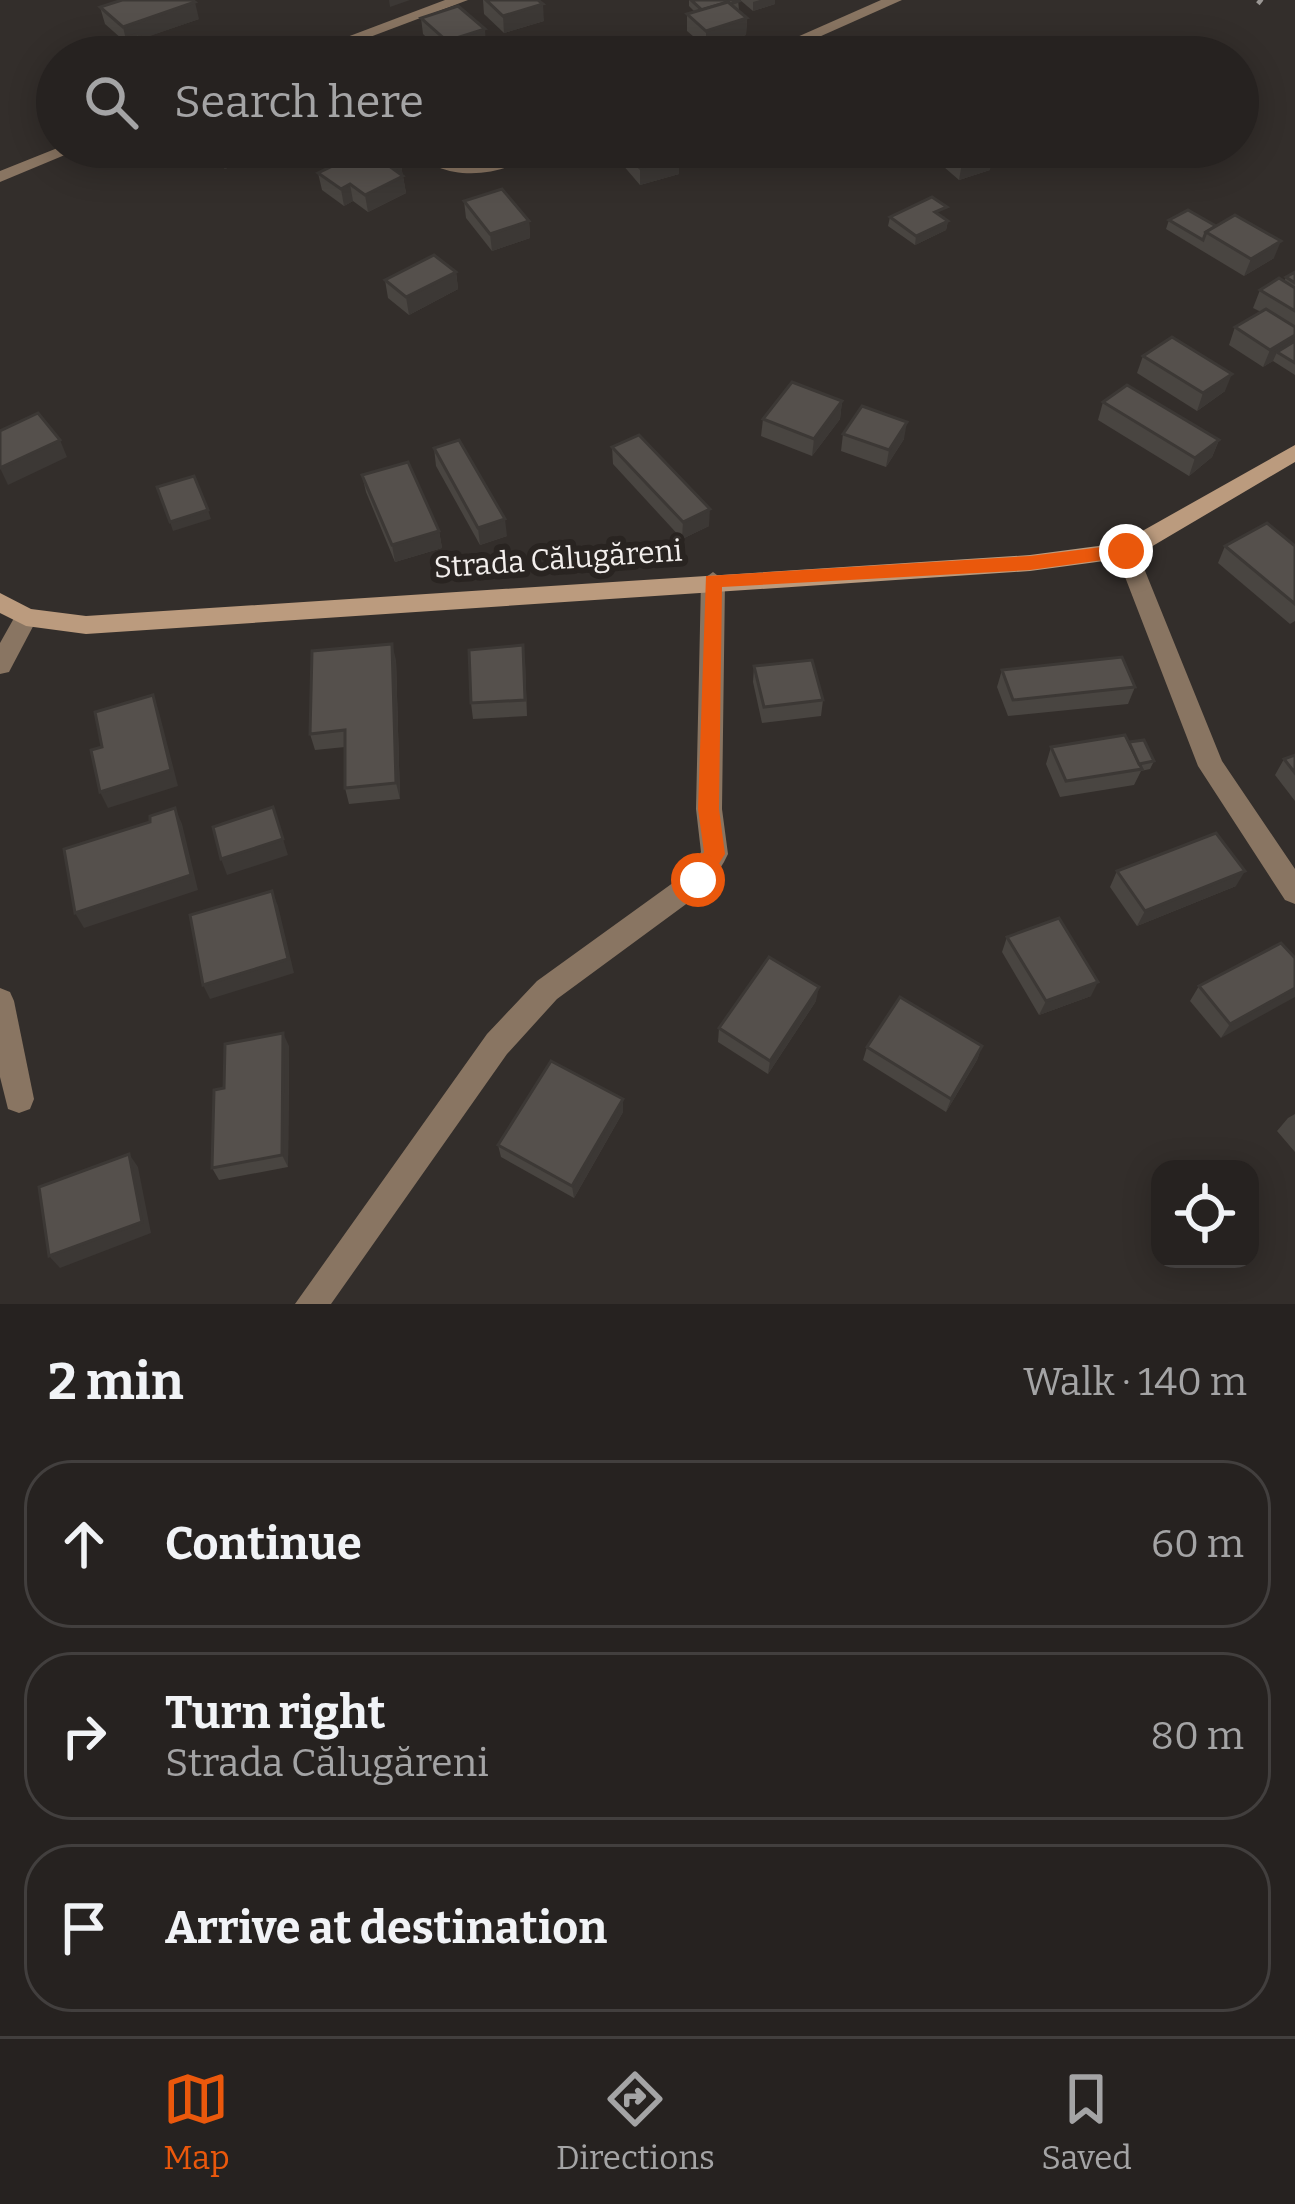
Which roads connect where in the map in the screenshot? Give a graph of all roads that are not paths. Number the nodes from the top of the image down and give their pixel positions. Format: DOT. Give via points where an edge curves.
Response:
graph roads {
  1 [pos="460,0"];
  2 [pos="894,0"];
  3 [pos="376,36"];
  4 [pos="809,36"];
  5 [pos="36,163"];
  6 [pos="0,177"];
  7 [pos="1295,452"];
  8 [pos="1126,551"];
  9 [pos="713,581"];
  10 [pos="0,602"];
  11 [pos="26,617"];
  12 [pos="0,665"];
  13 [pos="1295,892"];
  14 [pos="0,1001"];
  15 [pos="19,1099"];
  16 [pos="311,1304"];
  1 -- 3 [label="street"];
  2 -- 4 [label="street"];
  5 -- 6 [label="street"];
  7 -- 8 [label="street, Strada Călugăreni"];
  8 -- 9 [label="street, Strada Călugăreni"];
  8 -- 13 [label="street" via="1211,766"];
  9 -- 11 [label="street, Strada Călugăreni" via="86,625"];
  9 -- 16 [label="street" via="715,854 698,880 548,990 497,1044"];
  10 -- 11 [label="street, Strada Călugăreni"];
  11 -- 12 [label="street"];
  14 -- 15 [label="street"];
}
